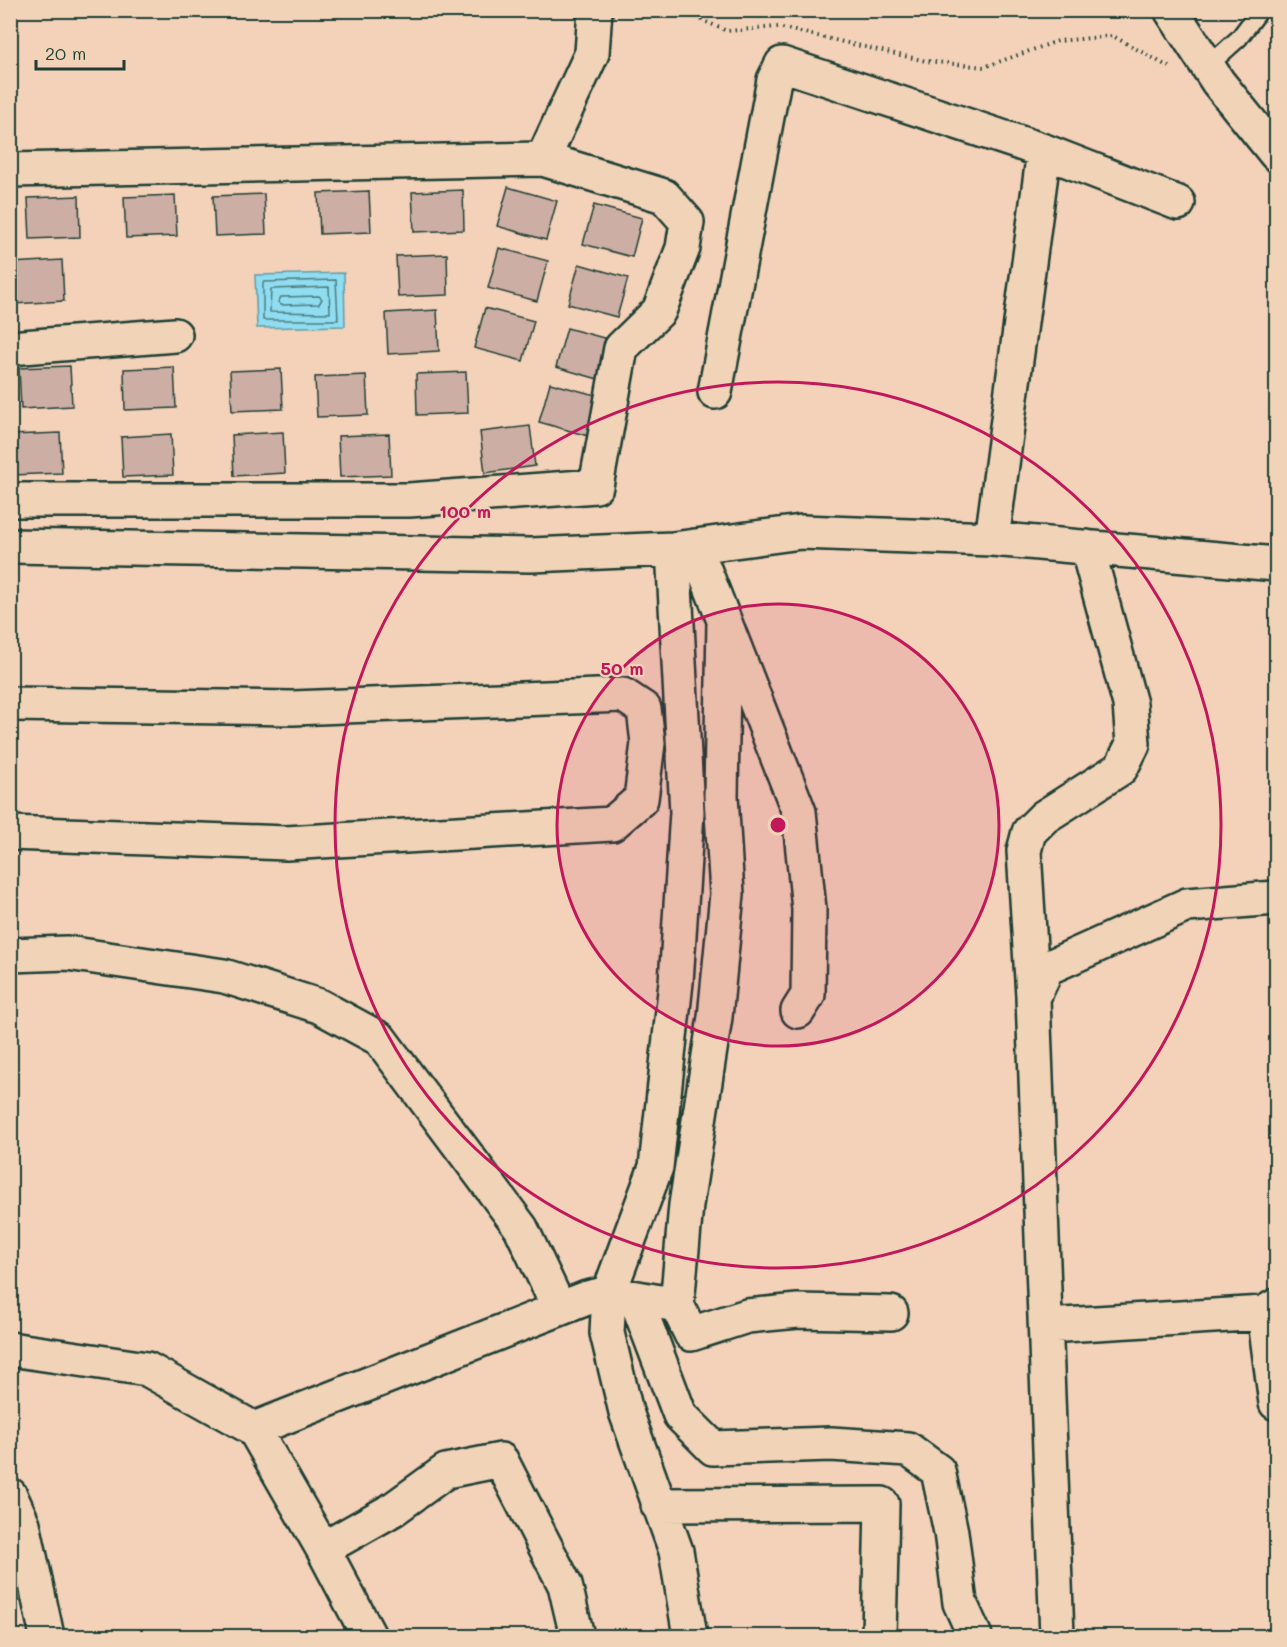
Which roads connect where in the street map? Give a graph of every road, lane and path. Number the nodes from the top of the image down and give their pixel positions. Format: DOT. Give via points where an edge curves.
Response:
graph roads {
  1 [pos="595,10"];
  2 [pos="679,10"];
  3 [pos="1171,10"];
  4 [pos="1260,10"];
  5 [pos="1213,74"];
  6 [pos="1274,142"];
  7 [pos="1044,151"];
  8 [pos="543,159"];
  9 [pos="10,170"];
  10 [pos="1178,204"];
  11 [pos="175,335"];
  12 [pos="10,348"];
  13 [pos="715,392"];
  14 [pos="10,500"];
  15 [pos="992,539"];
  16 [pos="10,546"];
  17 [pos="1087,547"];
  18 [pos="684,548"];
  19 [pos="1276,564"];
  20 [pos="724,620"];
  21 [pos="10,704"];
  22 [pos="10,833"];
  23 [pos="1276,898"];
  24 [pos="10,955"];
  25 [pos="1033,998"];
  26 [pos="798,1011"];
  27 [pos="622,1296"];
  28 [pos="677,1305"];
  29 [pos="559,1308"];
  30 [pos="1270,1310"];
  31 [pos="891,1313"];
  32 [pos="1046,1326"];
  33 [pos="10,1349"];
  34 [pos="1276,1403"];
  35 [pos="254,1429"];
  36 [pos="10,1495"];
  37 [pos="658,1505"];
  38 [pos="323,1549"];
  39 [pos="22,1590"];
  40 [pos="48,1636"];
  41 [pos="369,1636"];
  42 [pos="577,1636"];
  43 [pos="690,1636"];
  44 [pos="879,1636"];
  45 [pos="975,1636"];
  46 [pos="1058,1636"];
  1 -- 8 [label="street" via="592,53"];
  2 -- 5 [label="path" via="727,31 778,27 926,61 984,68 1058,41 1113,36 1199,81"];
  3 -- 5 [label="street"];
  4 -- 5 [label="lane"];
  5 -- 6 [label="street"];
  7 -- 10 [label="street"];
  7 -- 13 [label="street" via="782,63 774,80"];
  7 -- 15 [label="street"];
  8 -- 9 [label="street"];
  8 -- 14 [label="street" via="664,195 687,222 683,248 659,311 621,348 596,486 409,500"];
  11 -- 12 [label="street"];
  15 -- 17 [label="street"];
  15 -- 18 [label="street" via="801,532"];
  16 -- 18 [label="street" via="531,555"];
  17 -- 19 [label="street"];
  17 -- 25 [label="street" via="1130,705 1133,744 1121,768 1044,817 1029,832 1024,851"];
  18 -- 20 [label="street"];
  18 -- 27 [label="street" via="687,812 676,982 656,1167"];
  20 -- 26 [label="street" via="799,812 809,909 808,996"];
  20 -- 28 [label="street" via="721,796 727,894 715,1017 686,1205"];
  21 -- 22 [label="street" via="293,708 623,695 644,709 648,742 641,799 612,824 286,843"];
  23 -- 25 [label="street" via="1187,905 1047,968"];
  24 -- 29 [label="street" via="67,953 224,976 319,1006 380,1039 521,1228"];
  25 -- 32 [label="street"];
  27 -- 28 [label="street"];
  27 -- 29 [label="street"];
  27 -- 37 [label="street" via="607,1332 626,1412"];
  27 -- 45 [label="street" via="680,1415 713,1448 831,1444 908,1449 938,1471 960,1603"];
  28 -- 31 [label="street" via="691,1334 747,1316 798,1311"];
  29 -- 35 [label="street"];
  30 -- 32 [label="street"];
  30 -- 34 [label="street"];
  32 -- 46 [label="street"];
  33 -- 35 [label="street" via="147,1369"];
  35 -- 38 [label="street"];
  36 -- 39 [label="street" via="23,1524"];
  37 -- 43 [label="street" via="676,1551"];
  37 -- 44 [label="street" via="882,1504"];
  38 -- 41 [label="street"];
  38 -- 42 [label="street" via="392,1510 447,1471 501,1460 565,1585"];
  39 -- 40 [label="street"];
}
